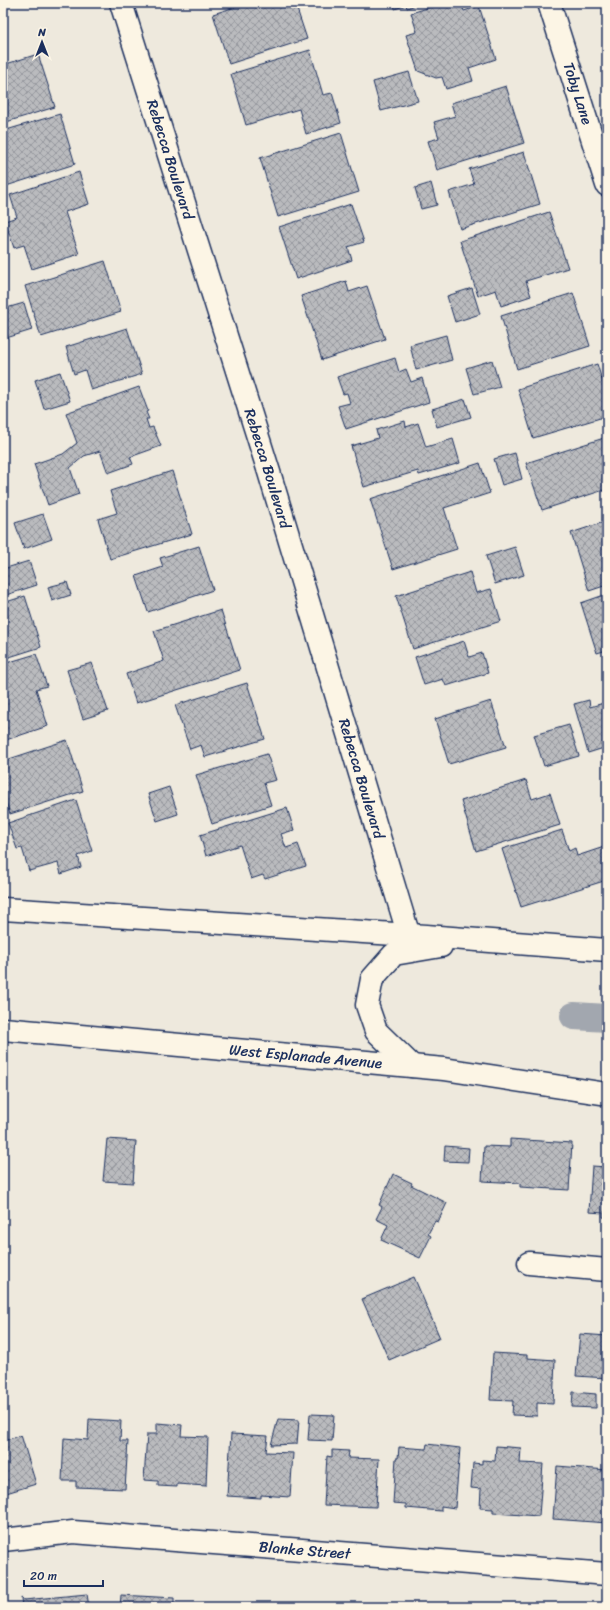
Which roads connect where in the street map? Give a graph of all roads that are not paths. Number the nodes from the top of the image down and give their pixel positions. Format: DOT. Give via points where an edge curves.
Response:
graph roads {
  1 [pos="121,3"];
  2 [pos="549,3"];
  3 [pos="607,184"];
  4 [pos="3,909"];
  5 [pos="409,936"];
  6 [pos="476,940"];
  7 [pos="607,950"];
  8 [pos="3,1029"];
  9 [pos="412,1066"];
  10 [pos="607,1094"];
  11 [pos="528,1263"];
  12 [pos="607,1270"];
  13 [pos="3,1540"];
  14 [pos="607,1574"];
  1 -- 5 [label="street, Rebecca Boulevard" via="269,472"];
  2 -- 3 [label="street, Toby Lane"];
  4 -- 5 [label="street"];
  5 -- 6 [label="street"];
  6 -- 7 [label="street"];
  6 -- 9 [label="street" via="394,954 372,980 367,1005 376,1031"];
  8 -- 9 [label="street, West Esplanade Avenue"];
  9 -- 10 [label="street, West Esplanade Avenue"];
  11 -- 12 [label="street"];
  13 -- 14 [label="street, Blanke Street" via="73,1532"];
}
